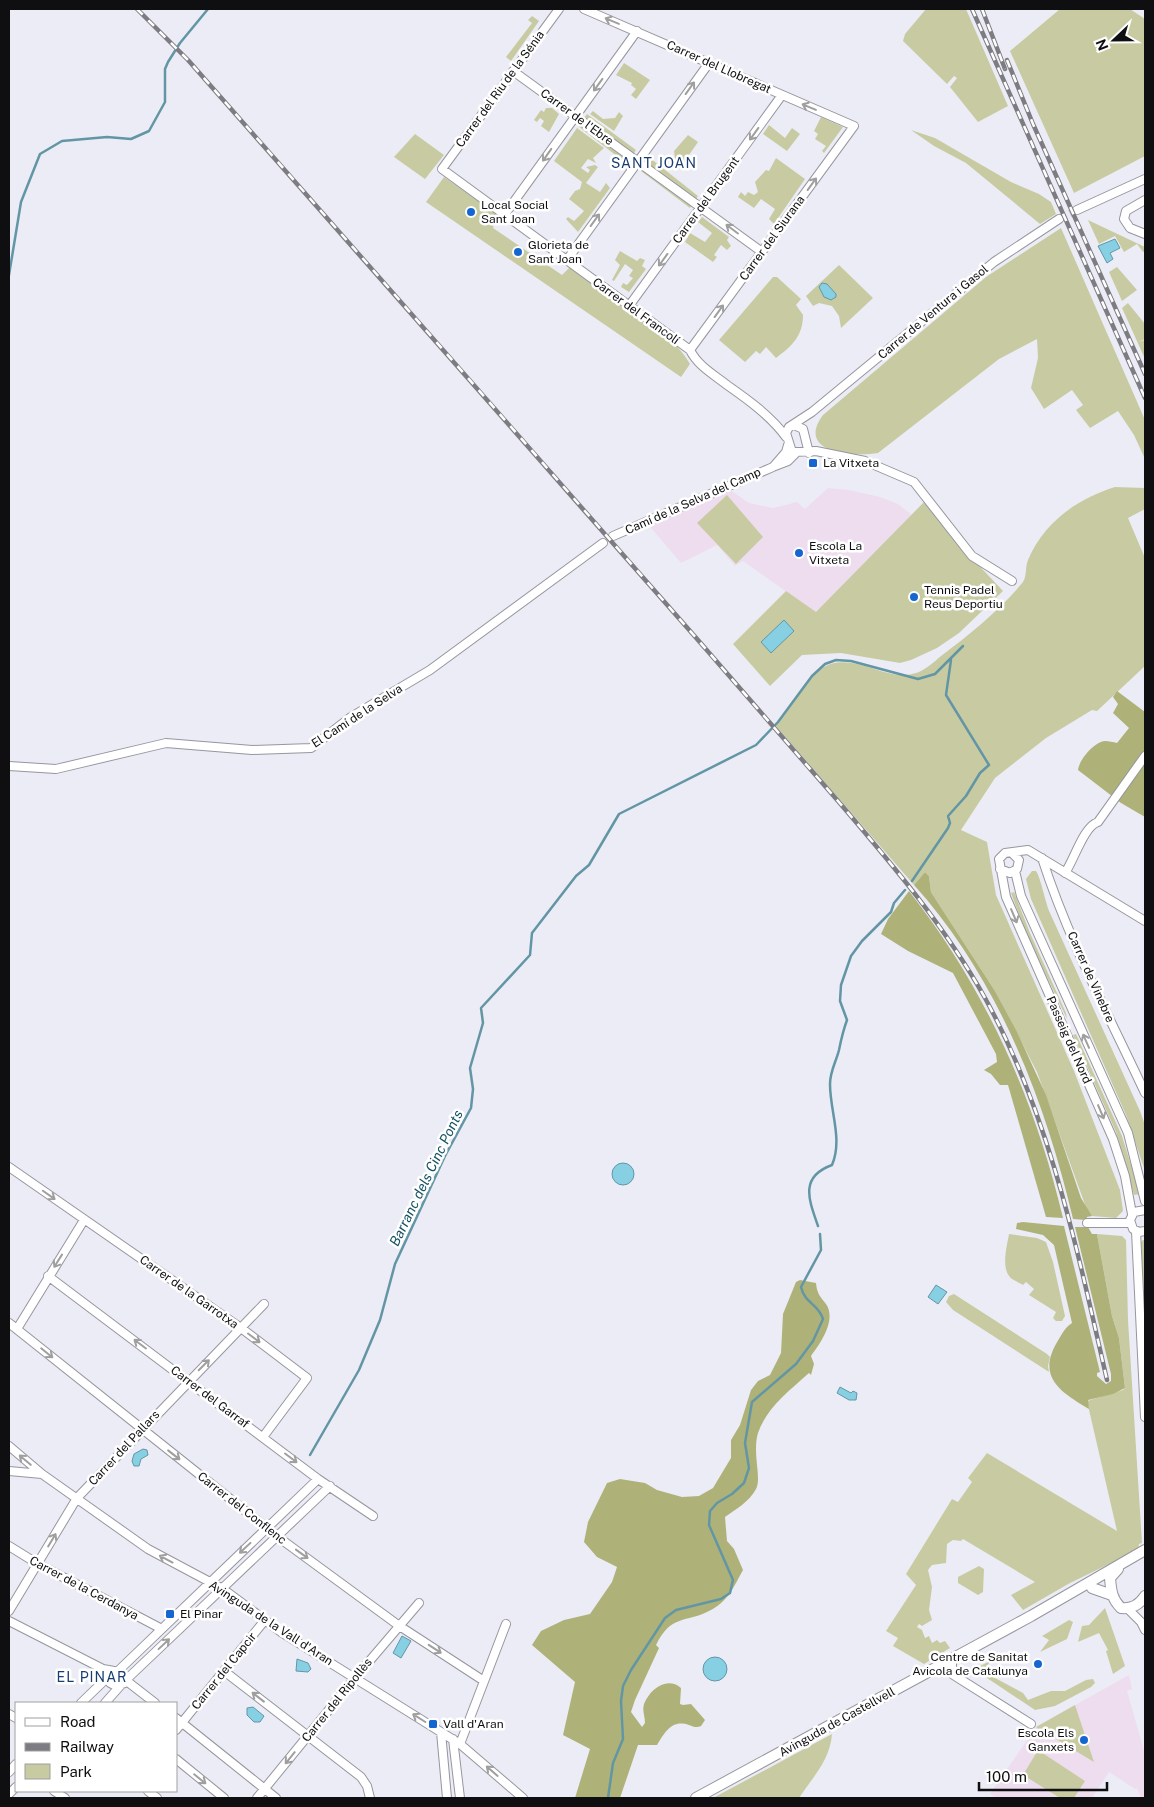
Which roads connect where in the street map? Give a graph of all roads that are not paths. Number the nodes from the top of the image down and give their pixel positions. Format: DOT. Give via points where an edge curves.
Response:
graph roads {
  1 [pos="559,9"];
  2 [pos="584,9"];
  3 [pos="637,32"];
  4 [pos="709,63"];
  5 [pos="513,71"];
  6 [pos="782,95"];
  7 [pos="576,115"];
  8 [pos="854,126"];
  9 [pos="638,160"];
  10 [pos="442,169"];
  11 [pos="1145,179"];
  12 [pos="1145,200"];
  13 [pos="702,206"];
  14 [pos="1077,210"];
  15 [pos="505,214"];
  16 [pos="1059,219"];
  17 [pos="1145,234"];
  18 [pos="762,252"];
  19 [pos="567,260"];
  20 [pos="629,306"];
  21 [pos="690,350"];
  22 [pos="812,412"];
  23 [pos="775,424"];
  24 [pos="792,426"];
  25 [pos="803,429"];
  26 [pos="787,441"];
  27 [pos="806,450"];
  28 [pos="773,467"];
  29 [pos="613,536"];
  30 [pos="603,543"];
  31 [pos="1012,581"];
  32 [pos="1145,756"];
  33 [pos="9,766"];
  34 [pos="1012,853"];
  35 [pos="1042,858"];
  36 [pos="1000,869"];
  37 [pos="1015,871"];
  38 [pos="1065,873"];
  39 [pos="1145,921"];
  40 [pos="1145,1093"];
  41 [pos="9,1167"];
  42 [pos="1145,1201"];
  43 [pos="1145,1210"];
  44 [pos="1132,1214"];
  45 [pos="84,1220"];
  46 [pos="1087,1223"];
  47 [pos="1130,1223"];
  48 [pos="1136,1231"];
  49 [pos="1145,1231"];
  50 [pos="48,1276"];
  51 [pos="264,1304"];
  52 [pos="9,1323"];
  53 [pos="241,1328"];
  54 [pos="17,1329"];
  55 [pos="189,1380"];
  56 [pos="1145,1417"];
  57 [pos="141,1430"];
  58 [pos="263,1437"];
  59 [pos="9,1446"];
  60 [pos="9,1471"];
  61 [pos="42,1474"];
  62 [pos="318,1479"];
  63 [pos="330,1486"];
  64 [pos="77,1498"];
  65 [pos="373,1516"];
  66 [pos="267,1528"];
  67 [pos="278,1536"];
  68 [pos="9,1546"];
  69 [pos="1145,1550"];
  70 [pos="1145,1557"];
  71 [pos="38,1564"];
  72 [pos="1110,1578"];
  73 [pos="209,1582"];
  74 [pos="1092,1588"];
  75 [pos="222,1589"];
  76 [pos="1112,1595"];
  77 [pos="1145,1596"];
  78 [pos="419,1603"];
  79 [pos="1127,1608"];
  80 [pos="9,1611"];
  81 [pos="1031,1616"];
  82 [pos="9,1620"];
  83 [pos="265,1620"];
  84 [pos="506,1624"];
  85 [pos="398,1625"];
  86 [pos="160,1628"];
  87 [pos="1145,1630"];
  88 [pos="952,1659"];
  89 [pos="224,1671"];
  90 [pos="112,1674"];
  91 [pos="354,1678"];
  92 [pos="484,1681"];
  93 [pos="126,1682"];
  94 [pos="82,1702"];
  95 [pos="106,1702"];
  96 [pos="154,1702"];
  97 [pos="180,1720"];
  98 [pos="1031,1724"];
  99 [pos="441,1732"];
  100 [pos="308,1736"];
  101 [pos="457,1741"];
  102 [pos="178,1761"];
  103 [pos="265,1789"];
  104 [pos="224,1798"];
  105 [pos="258,1798"];
  106 [pos="276,1798"];
  107 [pos="370,1798"];
  108 [pos="448,1798"];
  109 [pos="460,1798"];
  110 [pos="523,1798"];
  111 [pos="696,1798"];
  1 -- 5 [label="street, Carrer del Riu de la Sénia"];
  3 -- 2 [label="street, Carrer del Llobregat, one-way"];
  3 -- 4 [label="street, Carrer del Llobregat"];
  3 -- 7 [label="street, one-way"];
  4 -- 6 [label="street, Carrer del Llobregat"];
  9 -- 4 [label="street, one-way"];
  5 -- 7 [label="street, Carrer de l'Ebre"];
  5 -- 10 [label="street, Carrer del Riu de la Sénia"];
  8 -- 6 [label="street, Carrer del Llobregat, one-way"];
  6 -- 13 [label="street, Carrer del Brugent, one-way"];
  7 -- 9 [label="street, Carrer de l'Ebre"];
  7 -- 15 [label="street, one-way"];
  18 -- 8 [label="street, Carrer del Siurana, one-way"];
  9 -- 13 [label="street, Carrer de l'Ebre"];
  19 -- 9 [label="street, one-way"];
  10 -- 15 [label="street, Carrer del Francolí"];
  11 -- 14 [label="street"];
  12 -- 17 [label="street" via="1126,211 1124,219 1130,228"];
  18 -- 13 [label="street, Carrer de l'Ebre, one-way"];
  13 -- 20 [label="street, Carrer del Brugent, one-way"];
  15 -- 19 [label="street, Carrer del Francolí"];
  16 -- 22 [label="street, Carrer de Ventura i Gasol" via="994,262"];
  21 -- 18 [label="street, Carrer del Siurana, one-way"];
  19 -- 20 [label="street, Carrer del Francolí"];
  20 -- 21 [label="street, Carrer del Francolí"];
  21 -- 23 [label="street, Carrer del Francolí" via="696,362"];
  22 -- 24 [label="street, Carrer de Ventura i Gasol"];
  22 -- 25 [label="street, Carrer de Ventura i Gasol"];
  23 -- 24 [label="street, Carrer del Francolí"];
  23 -- 26 [label="street, Carrer del Francolí"];
  24 -- 25 [label="street, Carrer del Francolí"];
  24 -- 26 [label="street, Camí de la Selva del Camp"];
  25 -- 27 [label="street"];
  26 -- 27 [label="street, Carrer del Francolí" via="789,449"];
  26 -- 28 [label="street, Camí de la Selva del Camp" via="786,452"];
  27 -- 28 [label="street, Camí de la Selva del Camp"];
  27 -- 31 [label="street" via="865,461 914,482 972,556"];
  28 -- 29 [label="street, Camí de la Selva del Camp"];
  30 -- 33 [label="street, El Camí de la Selva" via="430,670 351,717 311,748 252,750 166,743 56,769"];
  32 -- 38 [label="street" via="1098,822 1093,823 1084,836"];
  34 -- 35 [label="street" via="1028,850"];
  34 -- 36 [label="street" via="1001,855"];
  34 -- 37 [label="street" via="1019,860"];
  35 -- 38 [label="street"];
  35 -- 40 [label="street, Carrer de Vinebre" via="1092,980"];
  36 -- 37 [label="street" via="1007,873"];
  36 -- 44 [label="street, Passeig del Nord, one-way" via="1006,897 1113,1139 1125,1176"];
  42 -- 37 [label="street, Passeig del Nord, one-way" via="1128,1133 1021,896"];
  38 -- 39 [label="street"];
  41 -- 45 [label="street, Carrer de la Garrotxa, one-way"];
  43 -- 44 [label="street"];
  44 -- 47 [label="street"];
  45 -- 50 [label="street, one-way"];
  45 -- 53 [label="street, Carrer de la Garrotxa"];
  46 -- 47 [label="street"];
  47 -- 48 [label="street"];
  48 -- 49 [label="street"];
  48 -- 56 [label="street"];
  50 -- 54 [label="street"];
  55 -- 50 [label="street, Carrer del Garraf, one-way"];
  51 -- 53 [label="street, Carrer del Pallars"];
  52 -- 54 [label="street, Carrer del Conflenc"];
  55 -- 53 [label="street, Carrer del Pallars, one-way"];
  53 -- 58 [label="street, Carrer de la Garrotxa, one-way" via="308,1378"];
  54 -- 57 [label="street, Carrer del Conflenc, one-way"];
  55 -- 57 [label="street, Carrer del Pallars"];
  55 -- 58 [label="street, Carrer del Garraf"];
  57 -- 64 [label="street, Carrer del Pallars"];
  57 -- 66 [label="street, Carrer del Conflenc, one-way"];
  58 -- 62 [label="street, Carrer del Garraf, one-way"];
  61 -- 59 [label="street, one-way"];
  60 -- 61 [label="street, Avinguda de la Vall d'Aran"];
  61 -- 64 [label="street, Avinguda de la Vall d'Aran"];
  62 -- 63 [label="street, Carrer del Garraf"];
  62 -- 66 [label="street"];
  63 -- 65 [label="street, Carrer del Garraf"];
  63 -- 67 [label="street"];
  71 -- 64 [label="street, Carrer del Pallars, one-way"];
  73 -- 64 [label="street, Avinguda de la Vall d'Aran, one-way" via="148,1549"];
  66 -- 67 [label="street, Carrer del Conflenc"];
  66 -- 73 [label="street, one-way"];
  67 -- 75 [label="street"];
  67 -- 85 [label="street, Carrer del Conflenc, one-way"];
  68 -- 71 [label="street, Carrer de la Cerdanya"];
  69 -- 72 [label="street"];
  69 -- 81 [label="street, Avinguda de Castellvell"];
  70 -- 72 [label="street, Avinguda de Castellvell"];
  71 -- 80 [label="street, Carrer del Pallars"];
  71 -- 86 [label="street, Carrer de la Cerdanya"];
  72 -- 74 [label="street, Avinguda de Castellvell"];
  72 -- 76 [label="street"];
  73 -- 75 [label="street, Avinguda de la Vall d'Aran"];
  73 -- 86 [label="street"];
  74 -- 76 [label="street"];
  74 -- 81 [label="street, Avinguda de Castellvell"];
  75 -- 83 [label="street, Avinguda de la Vall d'Aran"];
  93 -- 75 [label="street, one-way"];
  76 -- 79 [label="street" via="1121,1608"];
  77 -- 79 [label="street" via="1135,1606"];
  78 -- 85 [label="street, Carrer del Ripollès"];
  79 -- 87 [label="street"];
  81 -- 88 [label="street, Avinguda de Castellvell"];
  82 -- 90 [label="street"];
  83 -- 89 [label="street, Carrer del Capcir"];
  83 -- 91 [label="street, Avinguda de la Vall d'Aran"];
  84 -- 92 [label="street"];
  85 -- 91 [label="street, Carrer del Ripollès"];
  85 -- 92 [label="street, Carrer del Conflenc, one-way"];
  86 -- 90 [label="street"];
  88 -- 98 [label="street" via="952,1674"];
  88 -- 111 [label="street, Avinguda de Castellvell"];
  89 -- 97 [label="street, Carrer del Capcir"];
  100 -- 89 [label="street, one-way"];
  90 -- 93 [label="street" via="125,1672"];
  90 -- 93 [label="street" via="110,1683"];
  90 -- 94 [label="street"];
  99 -- 91 [label="street, Avinguda de la Vall d'Aran, one-way"];
  91 -- 100 [label="street, Carrer del Ripollès"];
  92 -- 101 [label="street"];
  93 -- 95 [label="street"];
  93 -- 96 [label="street"];
  97 -- 103 [label="street"];
  99 -- 101 [label="street, Avinguda de la Vall d'Aran"];
  99 -- 108 [label="street"];
  100 -- 103 [label="street, Carrer del Ripollès, one-way"];
  100 -- 107 [label="street" via="361,1777"];
  101 -- 109 [label="street"];
  110 -- 101 [label="street, Avinguda de la Vall d'Aran, one-way"];
  102 -- 104 [label="street, one-way"];
  103 -- 105 [label="street, Carrer del Ripollès"];
  103 -- 106 [label="street"];
}
